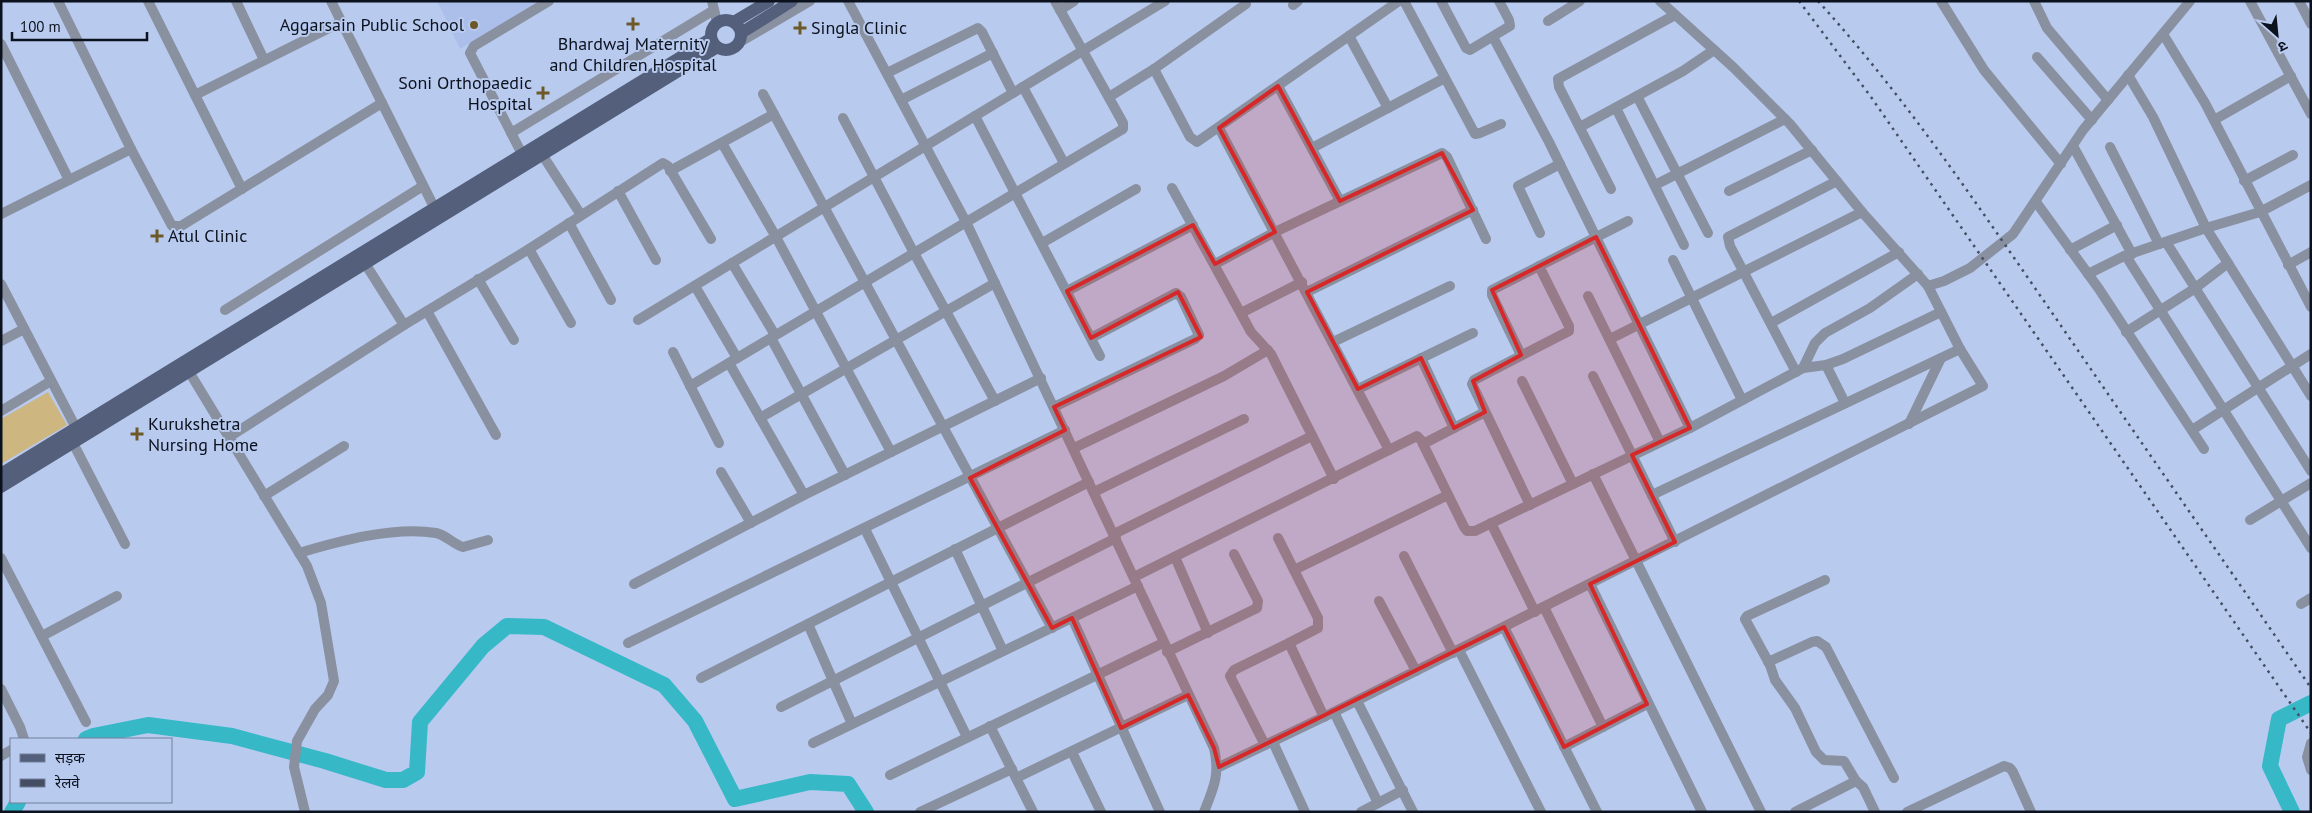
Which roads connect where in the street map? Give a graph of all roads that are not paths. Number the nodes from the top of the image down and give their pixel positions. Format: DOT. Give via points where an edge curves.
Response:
graph roads {
  1 [pos="58,1"];
  2 [pos="148,1"];
  3 [pos="236,1"];
  4 [pos="331,1"];
  5 [pos="549,1"];
  6 [pos="769,1"];
  7 [pos="792,1"];
  8 [pos="810,1"];
  9 [pos="848,1"];
  10 [pos="1074,1"];
  11 [pos="1165,1"];
  12 [pos="1399,1"];
  13 [pos="1404,1"];
  14 [pos="1440,1"];
  15 [pos="1499,1"];
  16 [pos="1580,1"];
  17 [pos="1660,1"];
  18 [pos="1941,1"];
  19 [pos="2034,1"];
  20 [pos="2190,1"];
  21 [pos="2250,1"];
  22 [pos="2299,1"];
  23 [pos="1246,4"];
  24 [pos="1058,6"];
  25 [pos="715,11"];
  26 [pos="1675,15"];
  27 [pos="1548,20"];
  28 [pos="341,22"];
  29 [pos="734,22"];
  30 [pos="2311,24"];
  31 [pos="2162,34"];
  32 [pos="1349,36"];
  33 [pos="740,37"];
  34 [pos="1493,38"];
  35 [pos="713,43"];
  36 [pos="1,44"];
  37 [pos="1714,50"];
  38 [pos="1084,51"];
  39 [pos="993,54"];
  40 [pos="2037,57"];
  41 [pos="264,60"];
  42 [pos="1154,69"];
  43 [pos="887,73"];
  44 [pos="2128,75"];
  45 [pos="2291,76"];
  46 [pos="1444,78"];
  47 [pos="1278,86"];
  48 [pos="1023,87"];
  49 [pos="1013,93"];
  50 [pos="763,94"];
  51 [pos="195,95"];
  52 [pos="1637,96"];
  53 [pos="1108,98"];
  54 [pos="901,100"];
  55 [pos="2108,100"];
  56 [pos="382,103"];
  57 [pos="1388,108"];
  58 [pos="1616,108"];
  59 [pos="774,114"];
  60 [pos="2311,114"];
  61 [pos="975,116"];
  62 [pos="843,118"];
  63 [pos="1785,119"];
  64 [pos="2092,120"];
  65 [pos="2214,120"];
  66 [pos="1501,124"];
  67 [pos="1219,128"];
  68 [pos="1580,128"];
  69 [pos="511,133"];
  70 [pos="722,143"];
  71 [pos="926,146"];
  72 [pos="2073,146"];
  73 [pos="2110,147"];
  74 [pos="1312,148"];
  75 [pos="130,149"];
  76 [pos="540,150"];
  77 [pos="1812,150"];
  78 [pos="522,154"];
  79 [pos="2294,154"];
  80 [pos="1064,163"];
  81 [pos="1560,164"];
  82 [pos="2061,164"];
  83 [pos="670,171"];
  84 [pos="1676,174"];
  85 [pos="874,177"];
  86 [pos="69,180"];
  87 [pos="1837,181"];
  88 [pos="2244,181"];
  89 [pos="1655,185"];
  90 [pos="2311,185"];
  91 [pos="423,186"];
  92 [pos="1172,188"];
  93 [pos="242,189"];
  94 [pos="1136,189"];
  95 [pos="1611,189"];
  96 [pos="618,191"];
  97 [pos="1729,191"];
  98 [pos="1015,193"];
  99 [pos="1340,201"];
  100 [pos="2036,202"];
  101 [pos="824,207"];
  102 [pos="1473,210"];
  103 [pos="1862,212"];
  104 [pos="2260,212"];
  105 [pos="2,213"];
  106 [pos="437,213"];
  107 [pos="580,215"];
  108 [pos="966,222"];
  109 [pos="1628,222"];
  110 [pos="569,223"];
  111 [pos="1193,225"];
  112 [pos="2117,225"];
  113 [pos="2206,228"];
  114 [pos="1275,232"];
  115 [pos="1540,232"];
  116 [pos="1708,233"];
  117 [pos="776,237"];
  118 [pos="1486,238"];
  119 [pos="1596,238"];
  120 [pos="711,239"];
  121 [pos="1042,243"];
  122 [pos="2163,243"];
  123 [pos="1684,245"];
  124 [pos="529,249"];
  125 [pos="2070,250"];
  126 [pos="1899,252"];
  127 [pos="2311,252"];
  128 [pos="914,253"];
  129 [pos="2129,255"];
  130 [pos="362,259"];
  131 [pos="656,260"];
  132 [pos="1673,260"];
  133 [pos="732,263"];
  134 [pos="2228,263"];
  135 [pos="1215,264"];
  136 [pos="2288,265"];
  137 [pos="1539,266"];
  138 [pos="1744,272"];
  139 [pos="1918,274"];
  140 [pos="2088,274"];
  141 [pos="478,280"];
  142 [pos="865,282"];
  143 [pos="995,283"];
  144 [pos="1,284"];
  145 [pos="695,286"];
  146 [pos="1450,286"];
  147 [pos="1928,286"];
  148 [pos="1305,287"];
  149 [pos="2194,289"];
  150 [pos="1067,291"];
  151 [pos="1588,296"];
  152 [pos="1693,297"];
  153 [pos="611,300"];
  154 [pos="2310,305"];
  155 [pos="225,310"];
  156 [pos="427,311"];
  157 [pos="816,311"];
  158 [pos="946,311"];
  159 [pos="2160,311"];
  160 [pos="1941,312"];
  161 [pos="1241,313"];
  162 [pos="638,320"];
  163 [pos="571,323"];
  164 [pos="1771,323"];
  165 [pos="1640,324"];
  166 [pos="404,325"];
  167 [pos="24,329"];
  168 [pos="2126,332"];
  169 [pos="1473,333"];
  170 [pos="773,337"];
  171 [pos="1091,338"];
  172 [pos="1610,339"];
  173 [pos="514,340"];
  174 [pos="896,340"];
  175 [pos="1,342"];
  176 [pos="1333,342"];
  177 [pos="1960,349"];
  178 [pos="1268,350"];
  179 [pos="673,352"];
  180 [pos="2311,354"];
  181 [pos="1521,355"];
  182 [pos="1100,356"];
  183 [pos="1421,358"];
  184 [pos="1941,358"];
  185 [pos="733,360"];
  186 [pos="1826,365"];
  187 [pos="2292,366"];
  188 [pos="186,367"];
  189 [pos="846,369"];
  190 [pos="1799,370"];
  191 [pos="1593,376"];
  192 [pos="1041,378"];
  193 [pos="51,381"];
  194 [pos="1522,381"];
  195 [pos="690,386"];
  196 [pos="2258,387"];
  197 [pos="1358,389"];
  198 [pos="802,394"];
  199 [pos="2311,396"];
  200 [pos="1742,400"];
  201 [pos="995,401"];
  202 [pos="1845,403"];
  203 [pos="1054,407"];
  204 [pos="2224,409"];
  205 [pos="1,411"];
  206 [pos="1484,412"];
  207 [pos="760,418"];
  208 [pos="1244,419"];
  209 [pos="1909,424"];
  210 [pos="942,426"];
  211 [pos="76,428"];
  212 [pos="1454,428"];
  213 [pos="1690,428"];
  214 [pos="1065,430"];
  215 [pos="2192,430"];
  216 [pos="496,435"];
  217 [pos="1312,436"];
  218 [pos="229,437"];
  219 [pos="1660,442"];
  220 [pos="74,443"];
  221 [pos="719,443"];
  222 [pos="1423,444"];
  223 [pos="344,446"];
  224 [pos="1074,448"];
  225 [pos="2204,449"];
  226 [pos="1389,450"];
  227 [pos="891,452"];
  228 [pos="1632,456"];
  229 [pos="2311,471"];
  230 [pos="721,472"];
  231 [pos="1,474"];
  232 [pos="1593,474"];
  233 [pos="845,475"];
  234 [pos="970,478"];
  235 [pos="1334,479"];
  236 [pos="1089,482"];
  237 [pos="2311,483"];
  238 [pos="1573,484"];
  239 [pos="1,487"];
  240 [pos="1094,492"];
  241 [pos="804,495"];
  242 [pos="1448,495"];
  243 [pos="1652,495"];
  244 [pos="264,496"];
  245 [pos="2281,501"];
  246 [pos="1530,504"];
  247 [pos="2250,520"];
  248 [pos="751,523"];
  249 [pos="1491,523"];
  250 [pos="997,528"];
  251 [pos="865,529"];
  252 [pos="1115,536"];
  253 [pos="1278,538"];
  254 [pos="488,540"];
  255 [pos="1675,542"];
  256 [pos="124,544"];
  257 [pos="2311,548"];
  258 [pos="955,549"];
  259 [pos="299,552"];
  260 [pos="1234,554"];
  261 [pos="1404,556"];
  262 [pos="1175,557"];
  263 [pos="1,558"];
  264 [pos="1637,561"];
  265 [pos="1294,570"];
  266 [pos="1825,580"];
  267 [pos="891,582"];
  268 [pos="1136,582"];
  269 [pos="1027,583"];
  270 [pos="634,584"];
  271 [pos="1590,584"];
  272 [pos="117,596"];
  273 [pos="2311,598"];
  274 [pos="1379,601"];
  275 [pos="2302,604"];
  276 [pos="982,606"];
  277 [pos="1540,609"];
  278 [pos="1072,618"];
  279 [pos="808,624"];
  280 [pos="1052,628"];
  281 [pos="1504,628"];
  282 [pos="1208,633"];
  283 [pos="42,636"];
  284 [pos="919,637"];
  285 [pos="628,643"];
  286 [pos="1289,643"];
  287 [pos="1165,647"];
  288 [pos="1003,651"];
  289 [pos="1456,651"];
  290 [pos="1768,662"];
  291 [pos="1416,671"];
  292 [pos="1096,675"];
  293 [pos="701,678"];
  294 [pos="833,681"];
  295 [pos="941,681"];
  296 [pos="1,690"];
  297 [pos="1188,695"];
  298 [pos="1357,701"];
  299 [pos="1647,704"];
  300 [pos="781,707"];
  301 [pos="1334,712"];
  302 [pos="1324,717"];
  303 [pos="86,722"];
  304 [pos="852,724"];
  305 [pos="990,726"];
  306 [pos="1603,727"];
  307 [pos="1122,728"];
  308 [pos="24,738"];
  309 [pos="967,738"];
  310 [pos="813,743"];
  311 [pos="2311,743"];
  312 [pos="1269,744"];
  313 [pos="1564,747"];
  314 [pos="1072,752"];
  315 [pos="1218,767"];
  316 [pos="2311,770"];
  317 [pos="1014,774"];
  318 [pos="890,775"];
  319 [pos="1894,778"];
  320 [pos="1856,781"];
  321 [pos="1402,790"];
  322 [pos="1378,803"];
  323 [pos="1816,808"];
  324 [pos="2028,811"];
  325 [pos="305,812"];
  326 [pos="920,812"];
  327 [pos="1033,812"];
  328 [pos="1101,812"];
  329 [pos="1160,812"];
  330 [pos="1204,812"];
  331 [pos="1304,812"];
  332 [pos="1361,812"];
  333 [pos="1414,812"];
  334 [pos="1540,812"];
  335 [pos="1597,812"];
  336 [pos="1702,812"];
  337 [pos="1761,812"];
  338 [pos="1795,812"];
  339 [pos="1876,812"];
  340 [pos="1907,812"];
  1 -- 75 [label="street"];
  2 -- 51 [label="street"];
  3 -- 41 [label="street"];
  4 -- 28 [label="street"];
  5 -- 69 [label="street" via="471,50"];
  6 -- 29 [label="main road"];
  7 -- 33 [label="main road"];
  8 -- 33 [label="street"];
  9 -- 43 [label="street"];
  10 -- 24 [label="street"];
  11 -- 38 [label="street"];
  12 -- 32 [label="street"];
  13 -- 46 [label="street"];
  14 -- 34 [label="street" via="1468,50 1474,50"];
  15 -- 34 [label="street" via="1510,26"];
  16 -- 27 [label="street"];
  17 -- 26 [label="street"];
  18 -- 82 [label="street" via="1984,70"];
  19 -- 55 [label="street" via="2047,28"];
  20 -- 31 [label="street"];
  21 -- 45 [label="street"];
  22 -- 30 [label="street"];
  23 -- 42 [label="street"];
  24 -- 38 [label="street"];
  25 -- 29 [label="main road" via="723,20"];
  25 -- 35 [label="main road" via="710,32"];
  25 -- 69 [label="street"];
  26 -- 37 [label="street"];
  26 -- 68 [label="street" via="1558,79"];
  28 -- 41 [label="street"];
  28 -- 56 [label="street"];
  29 -- 33 [label="main road"];
  31 -- 44 [label="street"];
  31 -- 65 [label="street"];
  32 -- 47 [label="street"];
  32 -- 57 [label="street"];
  33 -- 35 [label="main road" via="731,49"];
  34 -- 81 [label="street"];
  35 -- 76 [label="main road"];
  36 -- 86 [label="street"];
  37 -- 52 [label="street" via="1683,72"];
  37 -- 63 [label="street"];
  38 -- 48 [label="street"];
  38 -- 53 [label="street"];
  39 -- 43 [label="street" via="980,29 975,29"];
  39 -- 49 [label="street"];
  39 -- 54 [label="street"];
  40 -- 64 [label="street"];
  41 -- 51 [label="street"];
  42 -- 53 [label="street"];
  42 -- 67 [label="street" via="1193,141 1200,141"];
  43 -- 54 [label="street"];
  44 -- 55 [label="street"];
  44 -- 113 [label="street" via="2157,125"];
  45 -- 60 [label="street"];
  45 -- 65 [label="street"];
  46 -- 57 [label="street"];
  46 -- 66 [label="street" via="1475,134"];
  47 -- 67 [label="street"];
  47 -- 74 [label="street"];
  48 -- 49 [label="street"];
  48 -- 80 [label="street"];
  49 -- 61 [label="street"];
  50 -- 59 [label="street"];
  51 -- 93 [label="street"];
  52 -- 58 [label="street"];
  52 -- 84 [label="street"];
  53 -- 80 [label="street" via="1123,123 1123,129"];
  54 -- 71 [label="street"];
  55 -- 64 [label="street"];
  56 -- 91 [label="street"];
  56 -- 93 [label="street"];
  57 -- 74 [label="street"];
  58 -- 68 [label="street"];
  58 -- 89 [label="street"];
  59 -- 70 [label="street"];
  59 -- 101 [label="street"];
  61 -- 71 [label="street"];
  61 -- 98 [label="street"];
  62 -- 85 [label="street"];
  63 -- 77 [label="street"];
  63 -- 84 [label="street"];
  64 -- 72 [label="street"];
  65 -- 88 [label="street"];
  67 -- 114 [label="street"];
  68 -- 95 [label="street"];
  69 -- 78 [label="street"];
  70 -- 83 [label="street"];
  70 -- 117 [label="street"];
  71 -- 85 [label="street"];
  71 -- 108 [label="street"];
  72 -- 82 [label="street"];
  72 -- 112 [label="street"];
  73 -- 122 [label="street"];
  74 -- 99 [label="street"];
  75 -- 86 [label="street"];
  75 -- 93 [label="street" via="172,226 181,226"];
  76 -- 78 [label="main road"];
  76 -- 106 [label="main road"];
  76 -- 107 [label="street"];
  77 -- 87 [label="street"];
  77 -- 97 [label="street"];
  78 -- 106 [label="main road"];
  79 -- 88 [label="street"];
  80 -- 98 [label="street"];
  81 -- 115 [label="street" via="1518,186"];
  81 -- 119 [label="street"];
  82 -- 100 [label="street"];
  83 -- 96 [label="street" via="666,164 660,164"];
  83 -- 120 [label="street"];
  84 -- 89 [label="street"];
  84 -- 116 [label="street"];
  85 -- 101 [label="street"];
  85 -- 128 [label="street"];
  86 -- 105 [label="street"];
  87 -- 103 [label="street"];
  87 -- 138 [label="street" via="1728,237"];
  88 -- 104 [label="street"];
  89 -- 123 [label="street"];
  90 -- 104 [label="street"];
  91 -- 106 [label="street"];
  91 -- 155 [label="street"];
  92 -- 111 [label="street"];
  94 -- 121 [label="street"];
  96 -- 107 [label="street"];
  96 -- 131 [label="street"];
  98 -- 108 [label="street"];
  98 -- 121 [label="street"];
  99 -- 102 [label="street" via="1442,153"];
  99 -- 114 [label="street"];
  100 -- 125 [label="street"];
  100 -- 147 [label="street" via="2006,240 1970,268"];
  101 -- 117 [label="street"];
  101 -- 142 [label="street"];
  102 -- 118 [label="street"];
  102 -- 148 [label="street"];
  103 -- 126 [label="street"];
  103 -- 138 [label="street"];
  104 -- 113 [label="street"];
  104 -- 136 [label="street"];
  106 -- 130 [label="main road"];
  107 -- 110 [label="street"];
  108 -- 128 [label="street"];
  108 -- 143 [label="street"];
  109 -- 119 [label="street"];
  110 -- 124 [label="street"];
  110 -- 153 [label="street"];
  111 -- 135 [label="street"];
  111 -- 150 [label="street"];
  112 -- 125 [label="street"];
  112 -- 129 [label="street"];
  113 -- 122 [label="street"];
  113 -- 134 [label="street"];
  114 -- 135 [label="street"];
  114 -- 148 [label="street"];
  117 -- 133 [label="street"];
  117 -- 157 [label="street"];
  119 -- 137 [label="street"];
  119 -- 165 [label="street"];
  121 -- 150 [label="street"];
  122 -- 129 [label="street"];
  122 -- 149 [label="street"];
  124 -- 141 [label="street"];
  124 -- 163 [label="street"];
  125 -- 140 [label="street"];
  126 -- 139 [label="street"];
  126 -- 164 [label="street"];
  127 -- 136 [label="street"];
  128 -- 142 [label="street"];
  128 -- 158 [label="street"];
  129 -- 140 [label="street"];
  129 -- 159 [label="street"];
  130 -- 166 [label="street"];
  130 -- 188 [label="main road"];
  132 -- 152 [label="street"];
  133 -- 145 [label="street"];
  133 -- 170 [label="street"];
  134 -- 149 [label="street"];
  134 -- 187 [label="street"];
  135 -- 161 [label="street"];
  136 -- 154 [label="street"];
  137 -- 181 [label="street" via="1491,292"];
  137 -- 181 [label="street" via="1570,329 1566,334"];
  138 -- 152 [label="street"];
  138 -- 164 [label="street"];
  139 -- 147 [label="street"];
  139 -- 190 [label="street" via="1870,308 1826,333 1815,343"];
  140 -- 168 [label="street"];
  141 -- 156 [label="street"];
  141 -- 173 [label="street"];
  142 -- 157 [label="street"];
  142 -- 174 [label="street"];
  143 -- 158 [label="street"];
  143 -- 192 [label="street"];
  144 -- 167 [label="street"];
  145 -- 162 [label="street"];
  145 -- 185 [label="street"];
  146 -- 176 [label="street"];
  147 -- 160 [label="street"];
  148 -- 161 [label="street"];
  148 -- 176 [label="street"];
  149 -- 159 [label="street"];
  149 -- 196 [label="street"];
  150 -- 171 [label="street"];
  151 -- 172 [label="street"];
  152 -- 165 [label="street"];
  152 -- 200 [label="street"];
  156 -- 166 [label="street"];
  156 -- 216 [label="street"];
  157 -- 170 [label="street"];
  157 -- 189 [label="street"];
  158 -- 174 [label="street"];
  158 -- 201 [label="street"];
  159 -- 168 [label="street"];
  159 -- 204 [label="street"];
  160 -- 177 [label="street"];
  160 -- 186 [label="street"];
  161 -- 178 [label="street" via="1255,338"];
  164 -- 190 [label="street"];
  165 -- 172 [label="street"];
  165 -- 213 [label="street"];
  166 -- 218 [label="street"];
  167 -- 175 [label="street"];
  167 -- 193 [label="street"];
  168 -- 215 [label="street"];
  169 -- 183 [label="street"];
  170 -- 185 [label="street"];
  170 -- 198 [label="street"];
  171 -- 182 [label="street"];
  171 -- 203 [label="street" via="1176,293 1199,335"];
  172 -- 219 [label="street"];
  174 -- 189 [label="street"];
  174 -- 210 [label="street"];
  176 -- 197 [label="street"];
  177 -- 184 [label="street"];
  177 -- 209 [label="street" via="1982,386"];
  178 -- 217 [label="street"];
  178 -- 224 [label="street" via="1224,376"];
  179 -- 195 [label="street"];
  180 -- 187 [label="street"];
  181 -- 206 [label="street" via="1472,382"];
  183 -- 197 [label="street"];
  183 -- 212 [label="street"];
  184 -- 202 [label="street"];
  184 -- 209 [label="street"];
  185 -- 195 [label="street"];
  185 -- 207 [label="street"];
  186 -- 190 [label="street"];
  186 -- 202 [label="street"];
  187 -- 196 [label="street"];
  187 -- 199 [label="street"];
  188 -- 211 [label="main road"];
  188 -- 218 [label="street"];
  188 -- 220 [label="main road"];
  189 -- 198 [label="street"];
  189 -- 227 [label="street"];
  190 -- 200 [label="street"];
  191 -- 228 [label="street"];
  192 -- 201 [label="street"];
  192 -- 203 [label="street"];
  193 -- 205 [label="street"];
  193 -- 211 [label="street"];
  194 -- 238 [label="street"];
  195 -- 221 [label="street"];
  196 -- 204 [label="street"];
  196 -- 229 [label="street"];
  197 -- 226 [label="street"];
  198 -- 207 [label="street"];
  198 -- 233 [label="street"];
  200 -- 213 [label="street"];
  201 -- 210 [label="street"];
  202 -- 243 [label="street"];
  203 -- 214 [label="street"];
  204 -- 215 [label="street"];
  204 -- 245 [label="street"];
  206 -- 212 [label="street"];
  206 -- 246 [label="street"];
  207 -- 241 [label="street"];
  208 -- 240 [label="street"];
  209 -- 255 [label="street"];
  210 -- 227 [label="street"];
  210 -- 234 [label="street"];
  211 -- 231 [label="main road"];
  212 -- 222 [label="street"];
  213 -- 219 [label="street"];
  214 -- 224 [label="street"];
  214 -- 234 [label="street"];
  215 -- 225 [label="street"];
  217 -- 235 [label="street"];
  217 -- 252 [label="street"];
  218 -- 244 [label="street"];
  219 -- 228 [label="street"];
  220 -- 239 [label="main road"];
  220 -- 256 [label="street"];
  222 -- 226 [label="street" via="1416,436"];
  222 -- 242 [label="street"];
  223 -- 244 [label="street"];
  224 -- 236 [label="street"];
  226 -- 235 [label="street"];
  227 -- 233 [label="street"];
  228 -- 232 [label="street"];
  228 -- 243 [label="street"];
  230 -- 248 [label="street"];
  232 -- 238 [label="street"];
  232 -- 264 [label="street"];
  233 -- 241 [label="street"];
  234 -- 250 [label="street"];
  234 -- 251 [label="street"];
  235 -- 262 [label="street"];
  236 -- 240 [label="street"];
  236 -- 250 [label="street"];
  237 -- 245 [label="street"];
  238 -- 246 [label="street"];
  240 -- 252 [label="street"];
  241 -- 248 [label="street"];
  242 -- 249 [label="street" via="1468,531"];
  242 -- 265 [label="street"];
  243 -- 255 [label="street"];
  244 -- 259 [label="street"];
  245 -- 247 [label="street"];
  245 -- 257 [label="street"];
  246 -- 249 [label="street"];
  248 -- 270 [label="street"];
  249 -- 277 [label="street"];
  250 -- 258 [label="street"];
  250 -- 269 [label="street"];
  251 -- 267 [label="street"];
  251 -- 285 [label="street"];
  252 -- 268 [label="street"];
  252 -- 269 [label="street"];
  253 -- 265 [label="street"];
  254 -- 259 [label="street" via="463,547 436,534 412,532 360,538"];
  255 -- 264 [label="street"];
  258 -- 267 [label="street"];
  258 -- 276 [label="street"];
  259 -- 325 [label="street" via="322,603 334,681 297,742 294,759"];
  260 -- 282 [label="street" via="1259,604 1255,610"];
  261 -- 289 [label="street"];
  262 -- 268 [label="street"];
  262 -- 282 [label="street"];
  263 -- 283 [label="street"];
  264 -- 271 [label="street"];
  264 -- 337 [label="street"];
  265 -- 286 [label="street" via="1319,623 1314,630"];
  266 -- 290 [label="street" via="1745,618"];
  267 -- 279 [label="street"];
  267 -- 284 [label="street"];
  268 -- 278 [label="street"];
  268 -- 287 [label="street"];
  269 -- 276 [label="street"];
  269 -- 280 [label="street"];
  271 -- 277 [label="street"];
  271 -- 299 [label="street"];
  272 -- 283 [label="street"];
  273 -- 275 [label="street"];
  274 -- 291 [label="street"];
  276 -- 284 [label="street"];
  276 -- 288 [label="street"];
  277 -- 281 [label="street"];
  277 -- 306 [label="street"];
  278 -- 280 [label="street"];
  278 -- 292 [label="street"];
  279 -- 293 [label="street"];
  279 -- 294 [label="street"];
  280 -- 288 [label="street"];
  281 -- 289 [label="street"];
  281 -- 313 [label="street"];
  282 -- 287 [label="street"];
  283 -- 303 [label="street"];
  284 -- 294 [label="street"];
  284 -- 295 [label="street"];
  286 -- 302 [label="street"];
  286 -- 312 [label="street" via="1234,670 1230,676"];
  287 -- 292 [label="street"];
  287 -- 297 [label="street"];
  288 -- 295 [label="street"];
  289 -- 291 [label="street"];
  289 -- 334 [label="street"];
  290 -- 319 [label="street" via="1812,642 1822,643"];
  290 -- 320 [label="street" via="1816,752 1824,760 1844,761"];
  291 -- 298 [label="street"];
  292 -- 305 [label="street"];
  292 -- 307 [label="street"];
  294 -- 300 [label="street"];
  294 -- 304 [label="street"];
  295 -- 304 [label="street"];
  295 -- 309 [label="street"];
  296 -- 308 [label="street"];
  297 -- 307 [label="street"];
  297 -- 315 [label="street" via="1214,748"];
  298 -- 301 [label="street"];
  298 -- 321 [label="street"];
  299 -- 306 [label="street"];
  299 -- 336 [label="street"];
  301 -- 302 [label="street"];
  301 -- 322 [label="street"];
  302 -- 312 [label="street"];
  304 -- 310 [label="street"];
  305 -- 309 [label="street"];
  305 -- 317 [label="street"];
  306 -- 313 [label="street"];
  307 -- 314 [label="street"];
  307 -- 329 [label="street"];
  309 -- 318 [label="street"];
  311 -- 316 [label="street" via="2307,752"];
  312 -- 315 [label="street"];
  312 -- 331 [label="street"];
  313 -- 335 [label="street"];
  314 -- 317 [label="street"];
  314 -- 328 [label="street"];
  315 -- 330 [label="street"];
  317 -- 326 [label="street"];
  317 -- 327 [label="street"];
  320 -- 323 [label="street"];
  320 -- 339 [label="street" via="1861,784"];
  321 -- 322 [label="street"];
  321 -- 333 [label="street"];
  322 -- 332 [label="street"];
  323 -- 338 [label="street"];
  324 -- 340 [label="street" via="2013,772 2004,766"];
}
